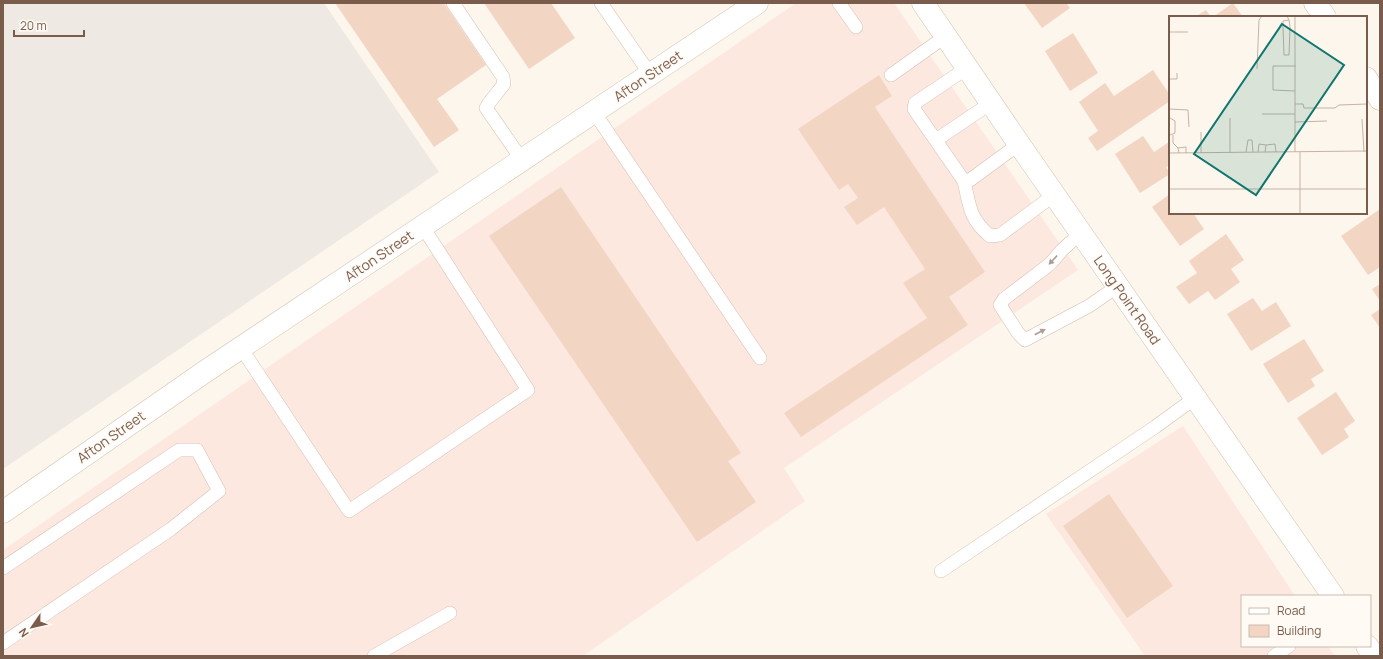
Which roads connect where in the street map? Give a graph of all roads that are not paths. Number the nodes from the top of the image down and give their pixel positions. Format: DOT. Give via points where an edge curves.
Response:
graph roads {
  1 [pos="453,3"];
  2 [pos="601,3"];
  3 [pos="757,3"];
  4 [pos="839,3"];
  5 [pos="923,3"];
  6 [pos="1315,3"];
  7 [pos="1324,16"];
  8 [pos="856,27"];
  9 [pos="946,36"];
  10 [pos="967,68"];
  11 [pos="650,74"];
  12 [pos="891,75"];
  13 [pos="1367,80"];
  14 [pos="1380,99"];
  15 [pos="991,103"];
  16 [pos="594,112"];
  17 [pos="936,140"];
  18 [pos="1020,144"];
  19 [pos="522,160"];
  20 [pos="964,181"];
  21 [pos="1054,194"];
  22 [pos="423,227"];
  23 [pos="1081,233"];
  24 [pos="1118,286"];
  25 [pos="241,348"];
  26 [pos="760,358"];
  27 [pos="1195,398"];
  28 [pos="3,512"];
  29 [pos="3,568"];
  30 [pos="942,571"];
  31 [pos="1332,595"];
  32 [pos="450,612"];
  33 [pos="3,643"];
  34 [pos="1288,647"];
  35 [pos="1368,647"];
  36 [pos="374,656"];
  37 [pos="1274,656"];
  38 [pos="1374,656"];
  1 -- 19 [label="lane" via="503,77 504,84 486,108"];
  2 -- 11 [label="lane"];
  3 -- 11 [label="street, Afton Street"];
  4 -- 8 [label="lane"];
  5 -- 9 [label="street, Long Point Road"];
  6 -- 7 [label="street"];
  9 -- 10 [label="street, Long Point Road"];
  9 -- 12 [label="lane"];
  10 -- 15 [label="street, Long Point Road"];
  10 -- 17 [label="lane" via="915,103 914,109"];
  11 -- 16 [label="street, Afton Street"];
  13 -- 14 [label="street"];
  15 -- 17 [label="lane"];
  15 -- 18 [label="street, Long Point Road"];
  16 -- 19 [label="street, Afton Street"];
  16 -- 26 [label="lane"];
  17 -- 20 [label="lane"];
  18 -- 20 [label="lane" via="970,180"];
  18 -- 21 [label="street, Long Point Road"];
  19 -- 22 [label="street, Afton Street"];
  20 -- 21 [label="lane" via="972,216 990,236 1000,235"];
  21 -- 23 [label="street, Long Point Road"];
  22 -- 25 [label="street, Afton Street"];
  22 -- 25 [label="lane" via="528,390 349,511"];
  23 -- 24 [label="street, Long Point Road"];
  23 -- 24 [label="lane, one-way" via="1050,264 1004,299 1000,305 1018,333 1025,340 1089,306"];
  24 -- 27 [label="street, Long Point Road"];
  25 -- 28 [label="street, Afton Street"];
  27 -- 30 [label="lane"];
  27 -- 31 [label="street, Long Point Road"];
  29 -- 33 [label="lane" via="179,450 197,450 219,491 171,529"];
  32 -- 36 [label="lane"];
  34 -- 37 [label="lane"];
  35 -- 38 [label="street"];
}
